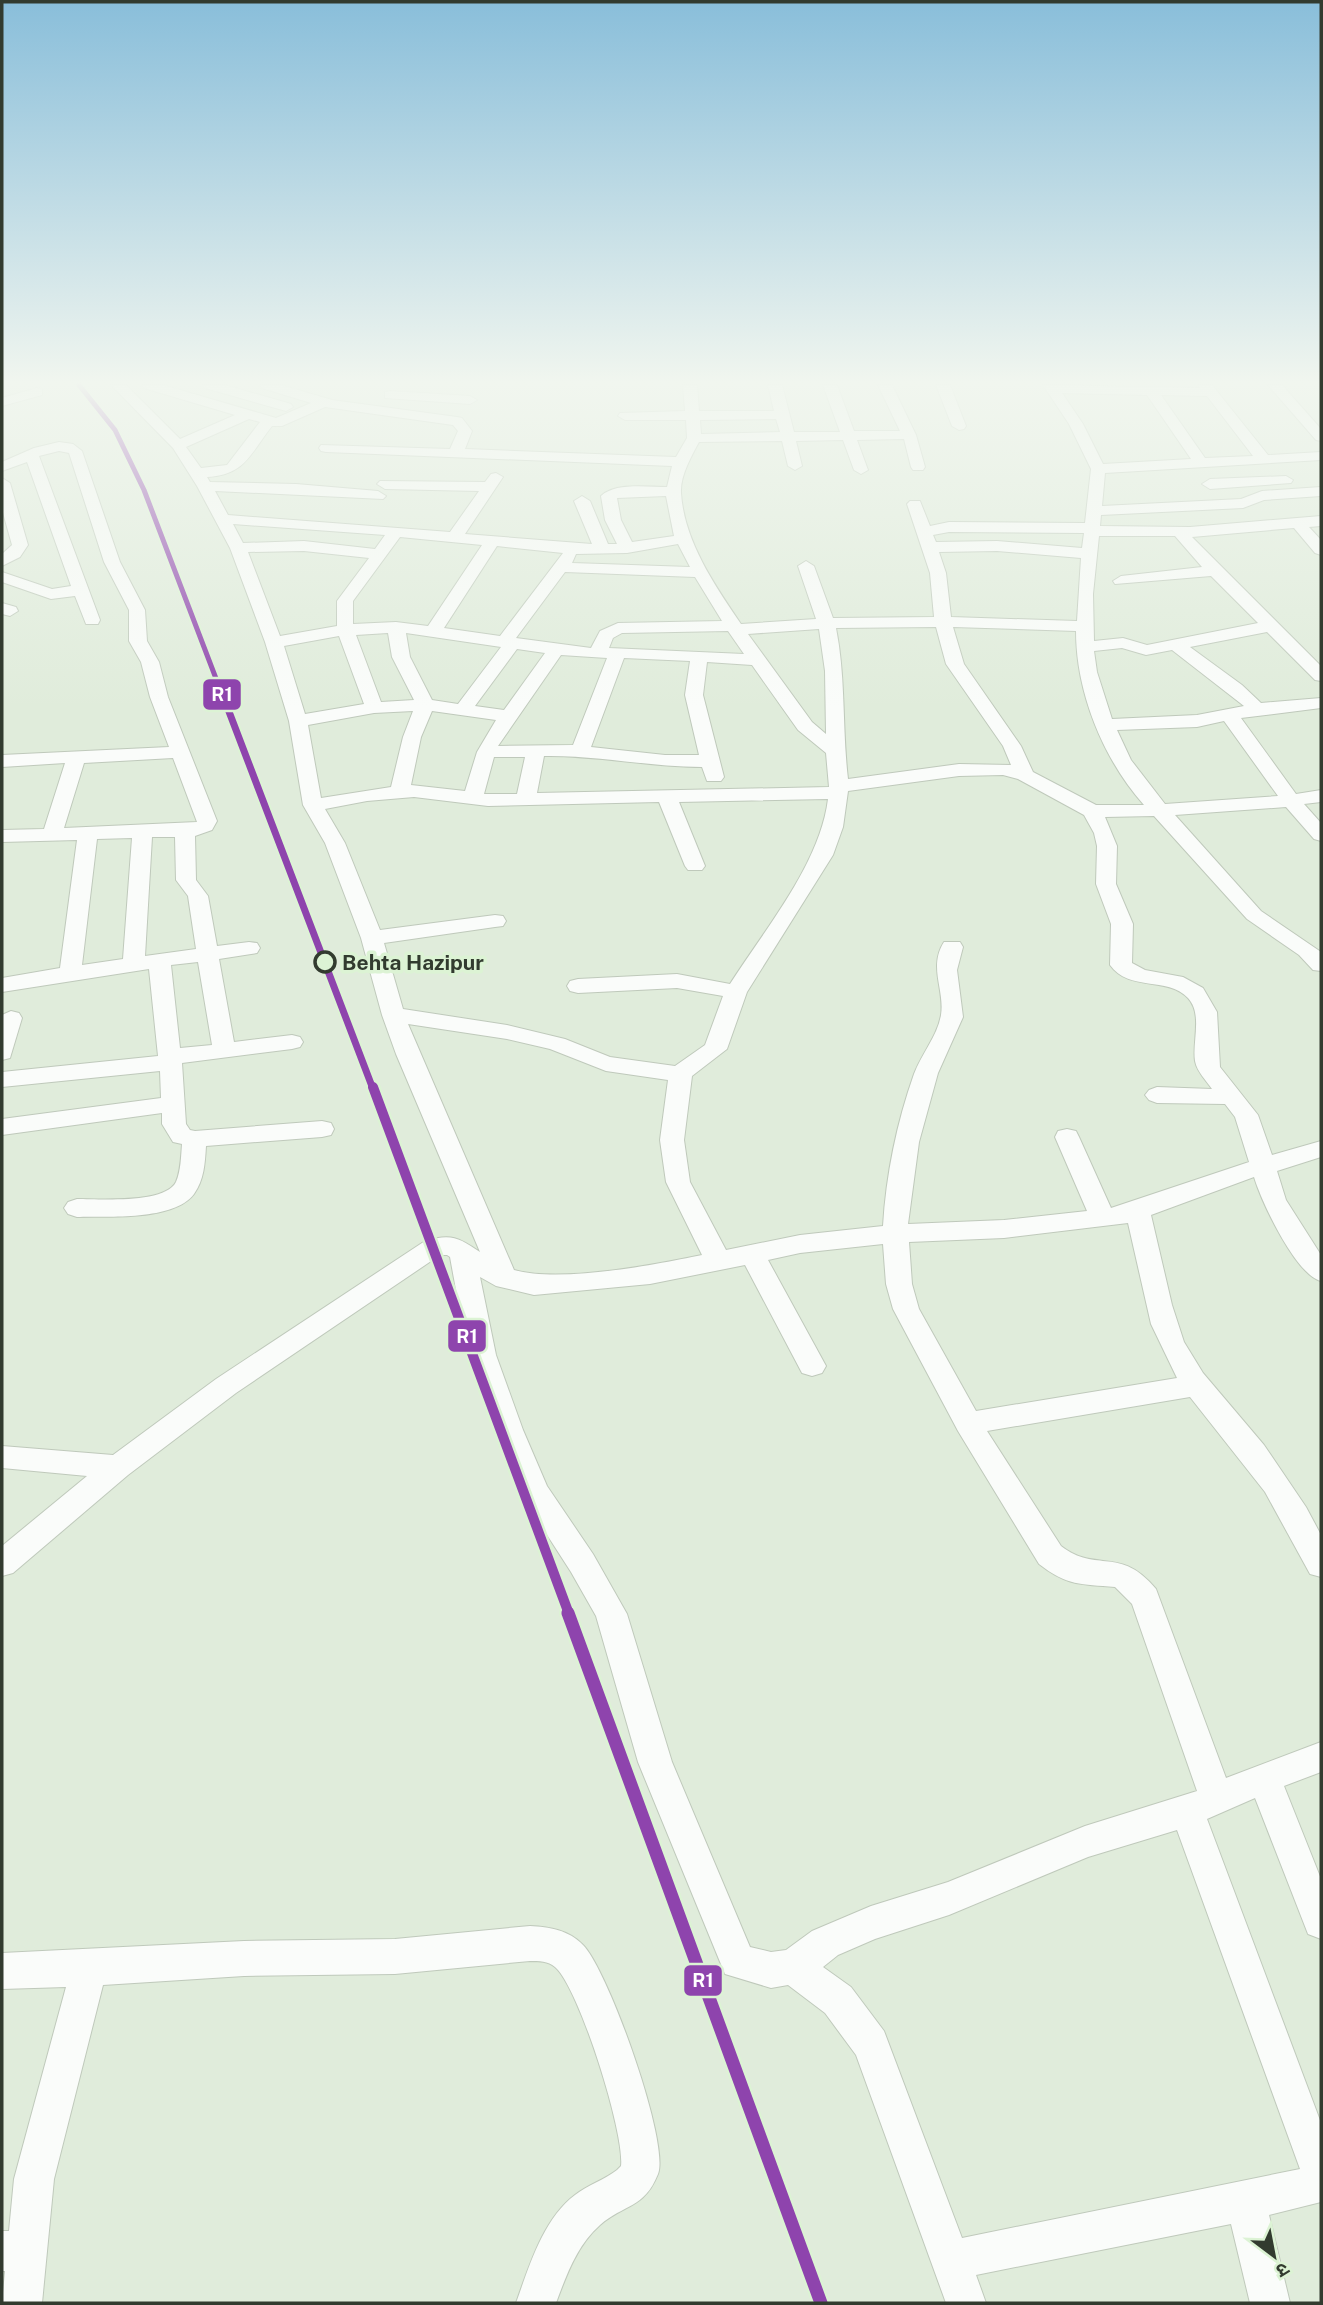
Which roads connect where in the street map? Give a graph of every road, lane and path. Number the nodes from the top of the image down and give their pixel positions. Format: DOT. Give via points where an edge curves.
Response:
graph roads {
  1 [pos="5,493"];
  2 [pos="30,493"];
  3 [pos="89,493"];
  4 [pos="209,493"];
  5 [pos="312,493"];
  6 [pos="383,493"];
  7 [pos="414,493"];
  8 [pos="486,493"];
  9 [pos="643,493"];
  10 [pos="673,493"];
  11 [pos="1096,493"];
  12 [pos="1313,493"];
  13 [pos="582,501"];
  14 [pos="915,504"];
  15 [pos="371,506"];
  16 [pos="224,519"];
  17 [pos="1321,521"];
  18 [pos="1093,523"];
  19 [pos="1298,523"];
  20 [pos="1189,531"];
  21 [pos="396,532"];
  22 [pos="454,538"];
  23 [pos="927,539"];
  24 [pos="683,540"];
  25 [pos="492,542"];
  26 [pos="238,548"];
  27 [pos="627,548"];
  28 [pos="574,549"];
  29 [pos="602,550"];
  30 [pos="1321,550"];
  31 [pos="380,554"];
  32 [pos="1090,554"];
  33 [pos="2,561"];
  34 [pos="806,566"];
  35 [pos="560,567"];
  36 [pos="1215,571"];
  37 [pos="701,572"];
  38 [pos="4,579"];
  39 [pos="1121,581"];
  40 [pos="82,590"];
  41 [pos="92,620"];
  42 [pos="943,622"];
  43 [pos="826,623"];
  44 [pos="1271,625"];
  45 [pos="1086,626"];
  46 [pos="396,627"];
  47 [pos="735,628"];
  48 [pos="346,631"];
  49 [pos="433,632"];
  50 [pos="274,642"];
  51 [pos="508,643"];
  52 [pos="1176,645"];
  53 [pos="1085,647"];
  54 [pos="555,650"];
  55 [pos="1299,652"];
  56 [pos="1321,652"];
  57 [pos="597,654"];
  58 [pos="617,654"];
  59 [pos="699,658"];
  60 [pos="757,660"];
  61 [pos="1319,680"];
  62 [pos="1321,704"];
  63 [pos="425,705"];
  64 [pos="374,708"];
  65 [pos="464,709"];
  66 [pos="1257,709"];
  67 [pos="507,716"];
  68 [pos="1230,716"];
  69 [pos="298,721"];
  70 [pos="1105,725"];
  71 [pos="536,751"];
  72 [pos="579,751"];
  73 [pos="835,751"];
  74 [pos="180,752"];
  75 [pos="486,752"];
  76 [pos="76,758"];
  77 [pos="2,761"];
  78 [pos="710,761"];
  79 [pos="1025,775"];
  80 [pos="838,790"];
  81 [pos="400,792"];
  82 [pos="718,795"];
  83 [pos="1321,796"];
  84 [pos="667,797"];
  85 [pos="473,799"];
  86 [pos="526,799"];
  87 [pos="1291,801"];
  88 [pos="313,805"];
  89 [pos="1092,811"];
  90 [pos="1160,811"];
  91 [pos="185,831"];
  92 [pos="142,832"];
  93 [pos="88,834"];
  94 [pos="52,835"];
  95 [pos="1321,835"];
  96 [pos="2,836"];
  97 [pos="695,866"];
  98 [pos="495,921"];
  99 [pos="372,938"];
  100 [pos="952,947"];
  101 [pos="249,948"];
  102 [pos="206,954"];
  103 [pos="1317,954"];
  104 [pos="159,960"];
  105 [pos="134,964"];
  106 [pos="70,973"];
  107 [pos="2,985"];
  108 [pos="579,986"];
  109 [pos="736,992"];
  110 [pos="393,1015"];
  111 [pos="11,1018"];
  112 [pos="292,1042"];
  113 [pos="224,1050"];
  114 [pos="2,1053"];
  115 [pos="169,1060"];
  116 [pos="681,1074"];
  117 [pos="2,1080"];
  118 [pos="1157,1095"];
  119 [pos="1233,1097"];
  120 [pos="174,1104"];
  121 [pos="2,1127"];
  122 [pos="322,1129"];
  123 [pos="1067,1138"];
  124 [pos="195,1139"];
  125 [pos="1321,1149"];
  126 [pos="1263,1165"];
  127 [pos="77,1208"];
  128 [pos="1137,1211"];
  129 [pos="1103,1218"];
  130 [pos="895,1234"];
  131 [pos="461,1249"];
  132 [pos="752,1254"];
  133 [pos="719,1262"];
  134 [pos="1321,1272"];
  135 [pos="505,1279"];
  136 [pos="812,1366"];
  137 [pos="1198,1385"];
  138 [pos="968,1423"];
  139 [pos="2,1457"];
  140 [pos="118,1467"];
  141 [pos="2,1564"];
  142 [pos="1321,1565"];
  143 [pos="1321,1757"];
  144 [pos="1264,1778"];
  145 [pos="1202,1805"];
  146 [pos="1311,1866"];
  147 [pos="1321,1922"];
  148 [pos="793,1967"];
  149 [pos="89,1970"];
  150 [pos="2,1972"];
  151 [pos="1321,2174"];
  152 [pos="1321,2183"];
  153 [pos="1246,2201"];
  154 [pos="15,2250"];
  155 [pos="950,2260"];
  156 [pos="22,2303"];
  157 [pos="536,2303"];
  158 [pos="966,2303"];
  159 [pos="1270,2303"];
  1 -- 33 [label="street" via="20,544"];
  2 -- 40 [label="street"];
  3 -- 74 [label="street" via="112,562 137,610 138,641 150,662"];
  4 -- 16 [label="street"];
  5 -- 15 [label="street"];
  6 -- 15 [label="street"];
  7 -- 15 [label="street"];
  8 -- 22 [label="street"];
  9 -- 27 [label="street" via="609,496 613,520"];
  10 -- 24 [label="street"];
  11 -- 18 [label="street"];
  12 -- 18 [label="street" via="1262,496 1243,503"];
  13 -- 29 [label="street"];
  14 -- 23 [label="street"];
  15 -- 16 [label="street"];
  15 -- 21 [label="street"];
  16 -- 26 [label="street"];
  17 -- 19 [label="street"];
  18 -- 20 [label="street"];
  18 -- 23 [label="street" via="949,527"];
  18 -- 32 [label="street"];
  19 -- 20 [label="street"];
  19 -- 30 [label="street"];
  20 -- 36 [label="street" via="1182,535"];
  21 -- 22 [label="street"];
  21 -- 31 [label="street"];
  22 -- 25 [label="street"];
  23 -- 32 [label="street"];
  23 -- 42 [label="street" via="938,573"];
  24 -- 27 [label="street"];
  24 -- 37 [label="street"];
  25 -- 28 [label="street"];
  25 -- 49 [label="street"];
  26 -- 31 [label="street" via="295,545"];
  26 -- 50 [label="street"];
  27 -- 29 [label="street"];
  28 -- 29 [label="street"];
  28 -- 35 [label="street"];
  31 -- 48 [label="street" via="343,606"];
  32 -- 45 [label="street"];
  34 -- 43 [label="street"];
  35 -- 37 [label="street"];
  35 -- 51 [label="street"];
  36 -- 39 [label="street"];
  36 -- 44 [label="street"];
  37 -- 47 [label="street"];
  38 -- 40 [label="street" via="51,594"];
  40 -- 41 [label="street"];
  42 -- 43 [label="street"];
  42 -- 45 [label="street"];
  42 -- 79 [label="street" via="960,673 1012,746"];
  43 -- 47 [label="street"];
  43 -- 73 [label="street" via="837,701"];
  44 -- 52 [label="street"];
  44 -- 55 [label="street"];
  45 -- 53 [label="street"];
  46 -- 48 [label="street"];
  46 -- 49 [label="street"];
  46 -- 63 [label="street" via="401,657"];
  47 -- 57 [label="street" via="618,628 606,635"];
  47 -- 60 [label="street"];
  48 -- 50 [label="street"];
  48 -- 64 [label="street"];
  49 -- 51 [label="street"];
  50 -- 69 [label="street"];
  51 -- 54 [label="street"];
  51 -- 65 [label="street"];
  52 -- 53 [label="street" via="1146,650 1123,643"];
  52 -- 66 [label="street"];
  53 -- 70 [label="street"];
  54 -- 57 [label="street"];
  54 -- 67 [label="street"];
  55 -- 56 [label="street"];
  55 -- 61 [label="street"];
  57 -- 58 [label="street"];
  58 -- 59 [label="street"];
  58 -- 72 [label="street"];
  59 -- 60 [label="street"];
  59 -- 78 [label="street" via="694,695"];
  60 -- 73 [label="street" via="805,726"];
  62 -- 66 [label="street"];
  63 -- 64 [label="street"];
  63 -- 65 [label="street"];
  63 -- 81 [label="street" via="412,737"];
  64 -- 69 [label="street"];
  65 -- 67 [label="street"];
  66 -- 68 [label="street"];
  67 -- 75 [label="street"];
  68 -- 70 [label="street"];
  68 -- 87 [label="street"];
  69 -- 88 [label="street"];
  70 -- 90 [label="street" via="1122,760"];
  71 -- 72 [label="street"];
  71 -- 75 [label="street"];
  71 -- 86 [label="street"];
  72 -- 78 [label="street"];
  73 -- 80 [label="street"];
  74 -- 76 [label="street"];
  74 -- 91 [label="street" via="207,821 201,829"];
  75 -- 85 [label="street"];
  76 -- 77 [label="street"];
  76 -- 94 [label="street"];
  78 -- 82 [label="street"];
  79 -- 80 [label="street" via="1004,769 968,769"];
  79 -- 89 [label="street"];
  80 -- 82 [label="street"];
  80 -- 109 [label="street" via="823,855"];
  81 -- 85 [label="street"];
  81 -- 88 [label="street"];
  82 -- 84 [label="street"];
  83 -- 87 [label="street"];
  84 -- 86 [label="street"];
  84 -- 97 [label="street"];
  85 -- 86 [label="street"];
  87 -- 90 [label="street"];
  87 -- 95 [label="street"];
  88 -- 99 [label="street" via="335,844"];
  89 -- 90 [label="street"];
  89 -- 119 [label="street" via="1104,833 1106,884 1122,924 1121,965 1132,973 1175,982 1197,994 1206,1017 1206,1062"];
  90 -- 103 [label="street" via="1254,915"];
  91 -- 92 [label="street"];
  91 -- 102 [label="street" via="186,880 198,896"];
  92 -- 93 [label="street"];
  92 -- 105 [label="street"];
  93 -- 94 [label="street"];
  93 -- 106 [label="street"];
  94 -- 96 [label="street"];
  98 -- 99 [label="street"];
  99 -- 110 [label="street"];
  100 -- 130 [label="street" via="946,970 952,1017 929,1062 909,1133 900,1172"];
  101 -- 102 [label="street"];
  102 -- 104 [label="street"];
  102 -- 113 [label="street"];
  104 -- 105 [label="street"];
  104 -- 115 [label="street"];
  105 -- 106 [label="street"];
  106 -- 107 [label="street"];
  108 -- 109 [label="street" via="677,981"];
  109 -- 116 [label="street" via="715,1049"];
  110 -- 116 [label="street" via="495,1030 557,1044 606,1063"];
  110 -- 135 [label="street"];
  111 -- 114 [label="street"];
  112 -- 113 [label="street"];
  113 -- 115 [label="street"];
  115 -- 117 [label="street"];
  115 -- 120 [label="street"];
  116 -- 133 [label="street" via="672,1140 678,1182"];
  118 -- 119 [label="street"];
  119 -- 126 [label="street" via="1249,1121"];
  120 -- 121 [label="street"];
  120 -- 124 [label="street" via="178,1132"];
  122 -- 124 [label="street"];
  123 -- 129 [label="street"];
  124 -- 127 [label="street" via="186,1190 179,1196 160,1204"];
  125 -- 126 [label="street"];
  126 -- 128 [label="street"];
  126 -- 134 [label="street" via="1284,1218"];
  128 -- 129 [label="street"];
  128 -- 137 [label="street" via="1169,1339"];
  129 -- 130 [label="street"];
  130 -- 132 [label="street"];
  130 -- 138 [label="street" via="906,1309"];
  131 -- 135 [label="street"];
  131 -- 140 [label="street" via="444,1244 426,1252 226,1386"];
  131 -- 148 [label="street" via="482,1356 509,1430 534,1490 611,1614 655,1762 738,1962 771,1970"];
  132 -- 133 [label="street"];
  132 -- 136 [label="street"];
  133 -- 135 [label="street" via="650,1275 550,1284"];
  137 -- 138 [label="street"];
  137 -- 142 [label="street" via="1267,1471"];
  138 -- 145 [label="street" via="1050,1555 1069,1570 1121,1575 1145,1598"];
  139 -- 140 [label="street"];
  140 -- 141 [label="street"];
  143 -- 144 [label="street"];
  144 -- 145 [label="street"];
  144 -- 146 [label="street"];
  145 -- 148 [label="street" via="1084,1842 949,1898 871,1923 825,1944"];
  145 -- 151 [label="street"];
  146 -- 147 [label="street"];
  148 -- 155 [label="street" via="838,2000 871,2044"];
  149 -- 150 [label="street"];
  149 -- 154 [label="street"];
  149 -- 157 [label="street" via="219,1960 557,1947 590,1984 641,2149 640,2171 627,2188 587,2211 573,2227"];
  152 -- 153 [label="street"];
  153 -- 155 [label="street"];
  153 -- 159 [label="street"];
  154 -- 156 [label="street"];
  155 -- 158 [label="street"];
}
